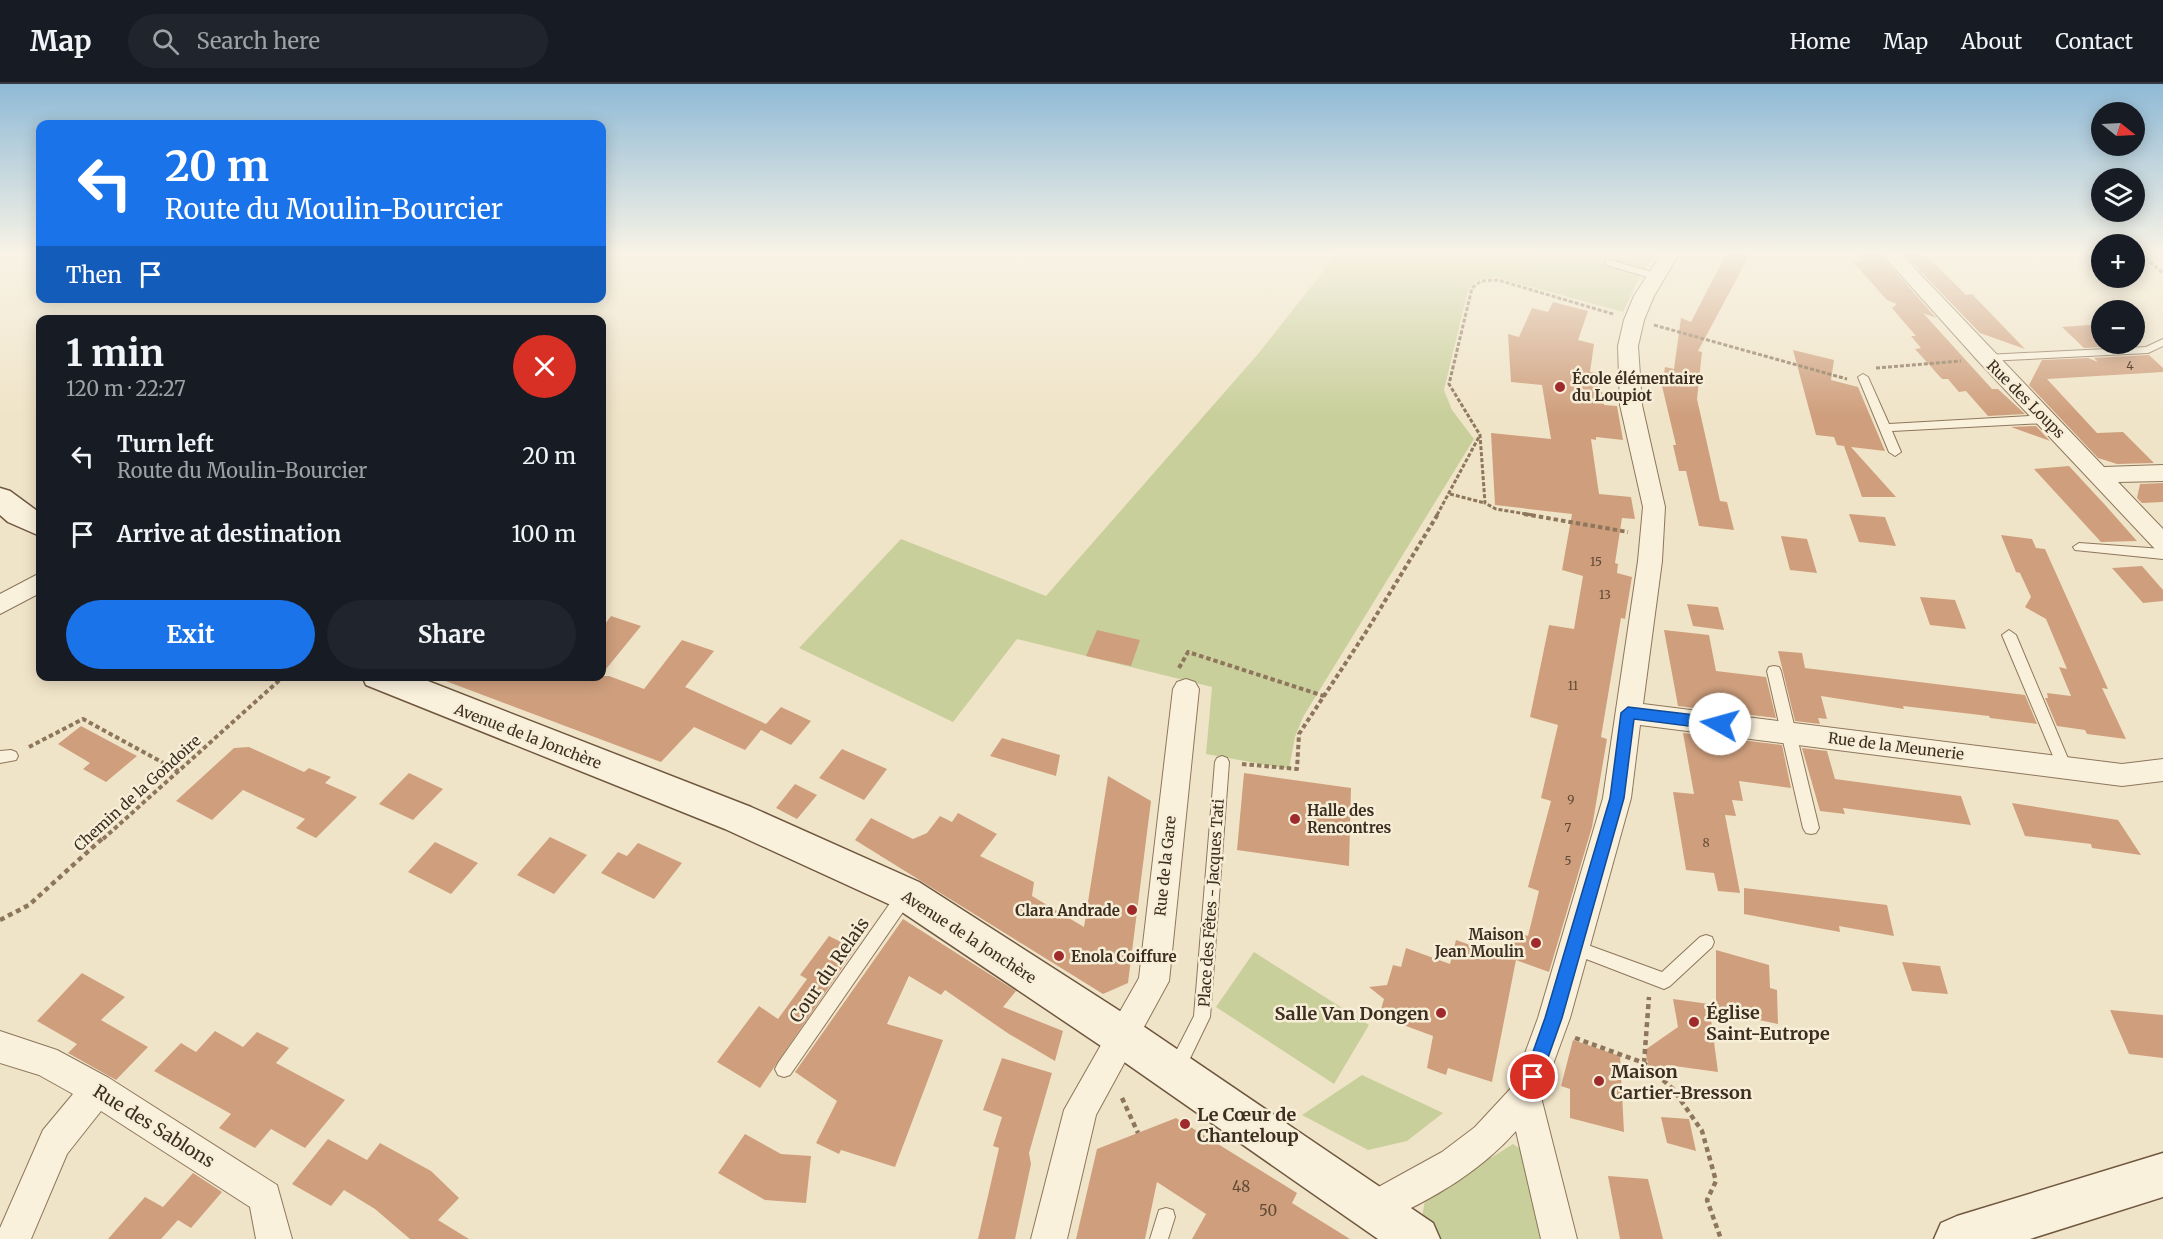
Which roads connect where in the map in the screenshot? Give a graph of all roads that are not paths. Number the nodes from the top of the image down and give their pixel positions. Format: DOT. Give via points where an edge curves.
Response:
graph roads {
  1 [pos="1640,308"];
  2 [pos="1940,308"];
  3 [pos="2163,342"];
  4 [pos="1986,358"];
  5 [pos="1863,377"];
  6 [pos="2046,419"];
  7 [pos="1886,428"];
  8 [pos="1895,452"];
  9 [pos="2163,473"];
  10 [pos="2101,475"];
  11 [pos="0,498"];
  12 [pos="36,524"];
  13 [pos="2163,543"];
  14 [pos="2079,547"];
  15 [pos="2163,554"];
  16 [pos="36,584"];
  17 [pos="0,605"];
  18 [pos="2009,635"];
  19 [pos="1774,671"];
  20 [pos="391,681"];
  21 [pos="1186,689"];
  22 [pos="1628,713"];
  23 [pos="1788,732"];
  24 [pos="1222,762"];
  25 [pos="2065,768"];
  26 [pos="2163,770"];
  27 [pos="1811,828"];
  28 [pos="906,894"];
  29 [pos="1706,942"];
  30 [pos="1574,947"];
  31 [pos="1122,1036"];
  32 [pos="0,1047"];
  33 [pos="784,1069"];
  34 [pos="1174,1073"];
  35 [pos="97,1090"];
  36 [pos="1526,1097"];
  37 [pos="2163,1175"];
  38 [pos="1166,1217"];
  39 [pos="1400,1229"];
  40 [pos="13,1239"];
  41 [pos="274,1239"];
  42 [pos="1049,1239"];
  43 [pos="1159,1239"];
  44 [pos="1559,1239"];
  45 [pos="1957,1239"];
  1 -- 22 [label="street" via="1627,361 1631,405 1654,507"];
  2 -- 4 [label="street, Rue des Loups"];
  3 -- 4 [label="lane" via="2148,350"];
  4 -- 6 [label="street, Rue des Loups"];
  5 -- 7 [label="lane"];
  6 -- 7 [label="lane"];
  6 -- 10 [label="street, Rue des Loups"];
  7 -- 8 [label="lane"];
  9 -- 10 [label="street"];
  10 -- 13 [label="street, Rue des Loups"];
  11 -- 12 [label="main road"];
  14 -- 15 [label="lane"];
  16 -- 17 [label="street"];
  18 -- 25 [label="lane"];
  19 -- 23 [label="lane"];
  20 -- 28 [label="main road, Avenue de la Jonchère" via="738,818"];
  21 -- 31 [label="street, Rue de la Gare" via="1154,981"];
  22 -- 23 [label="street, Rue de la Meunerie"];
  22 -- 30 [label="street" via="1617,798"];
  23 -- 25 [label="street, Rue de la Meunerie"];
  23 -- 27 [label="lane"];
  24 -- 34 [label="lane, Place des Fêtes - Jacques Tati" via="1202,1017"];
  25 -- 26 [label="street, Rue de la Meunerie" via="2122,775"];
  28 -- 31 [label="main road, Avenue de la Jonchère"];
  28 -- 33 [label="lane, Cour du Relais"];
  29 -- 30 [label="lane" via="1664,981"];
  30 -- 36 [label="street"];
  31 -- 34 [label="main road, Avenue de la Jonchère"];
  31 -- 42 [label="street, Rue de la Gare" via="1081,1110"];
  32 -- 35 [label="street, Rue des Sablons" via="46,1061"];
  34 -- 39 [label="main road, Avenue de la Jonchère"];
  35 -- 40 [label="street" via="56,1142"];
  35 -- 41 [label="street, Rue des Sablons" via="265,1197"];
  36 -- 39 [label="street" via="1487,1139 1454,1164"];
  36 -- 44 [label="street"];
  37 -- 45 [label="main road"];
  38 -- 43 [label="lane"];
}
